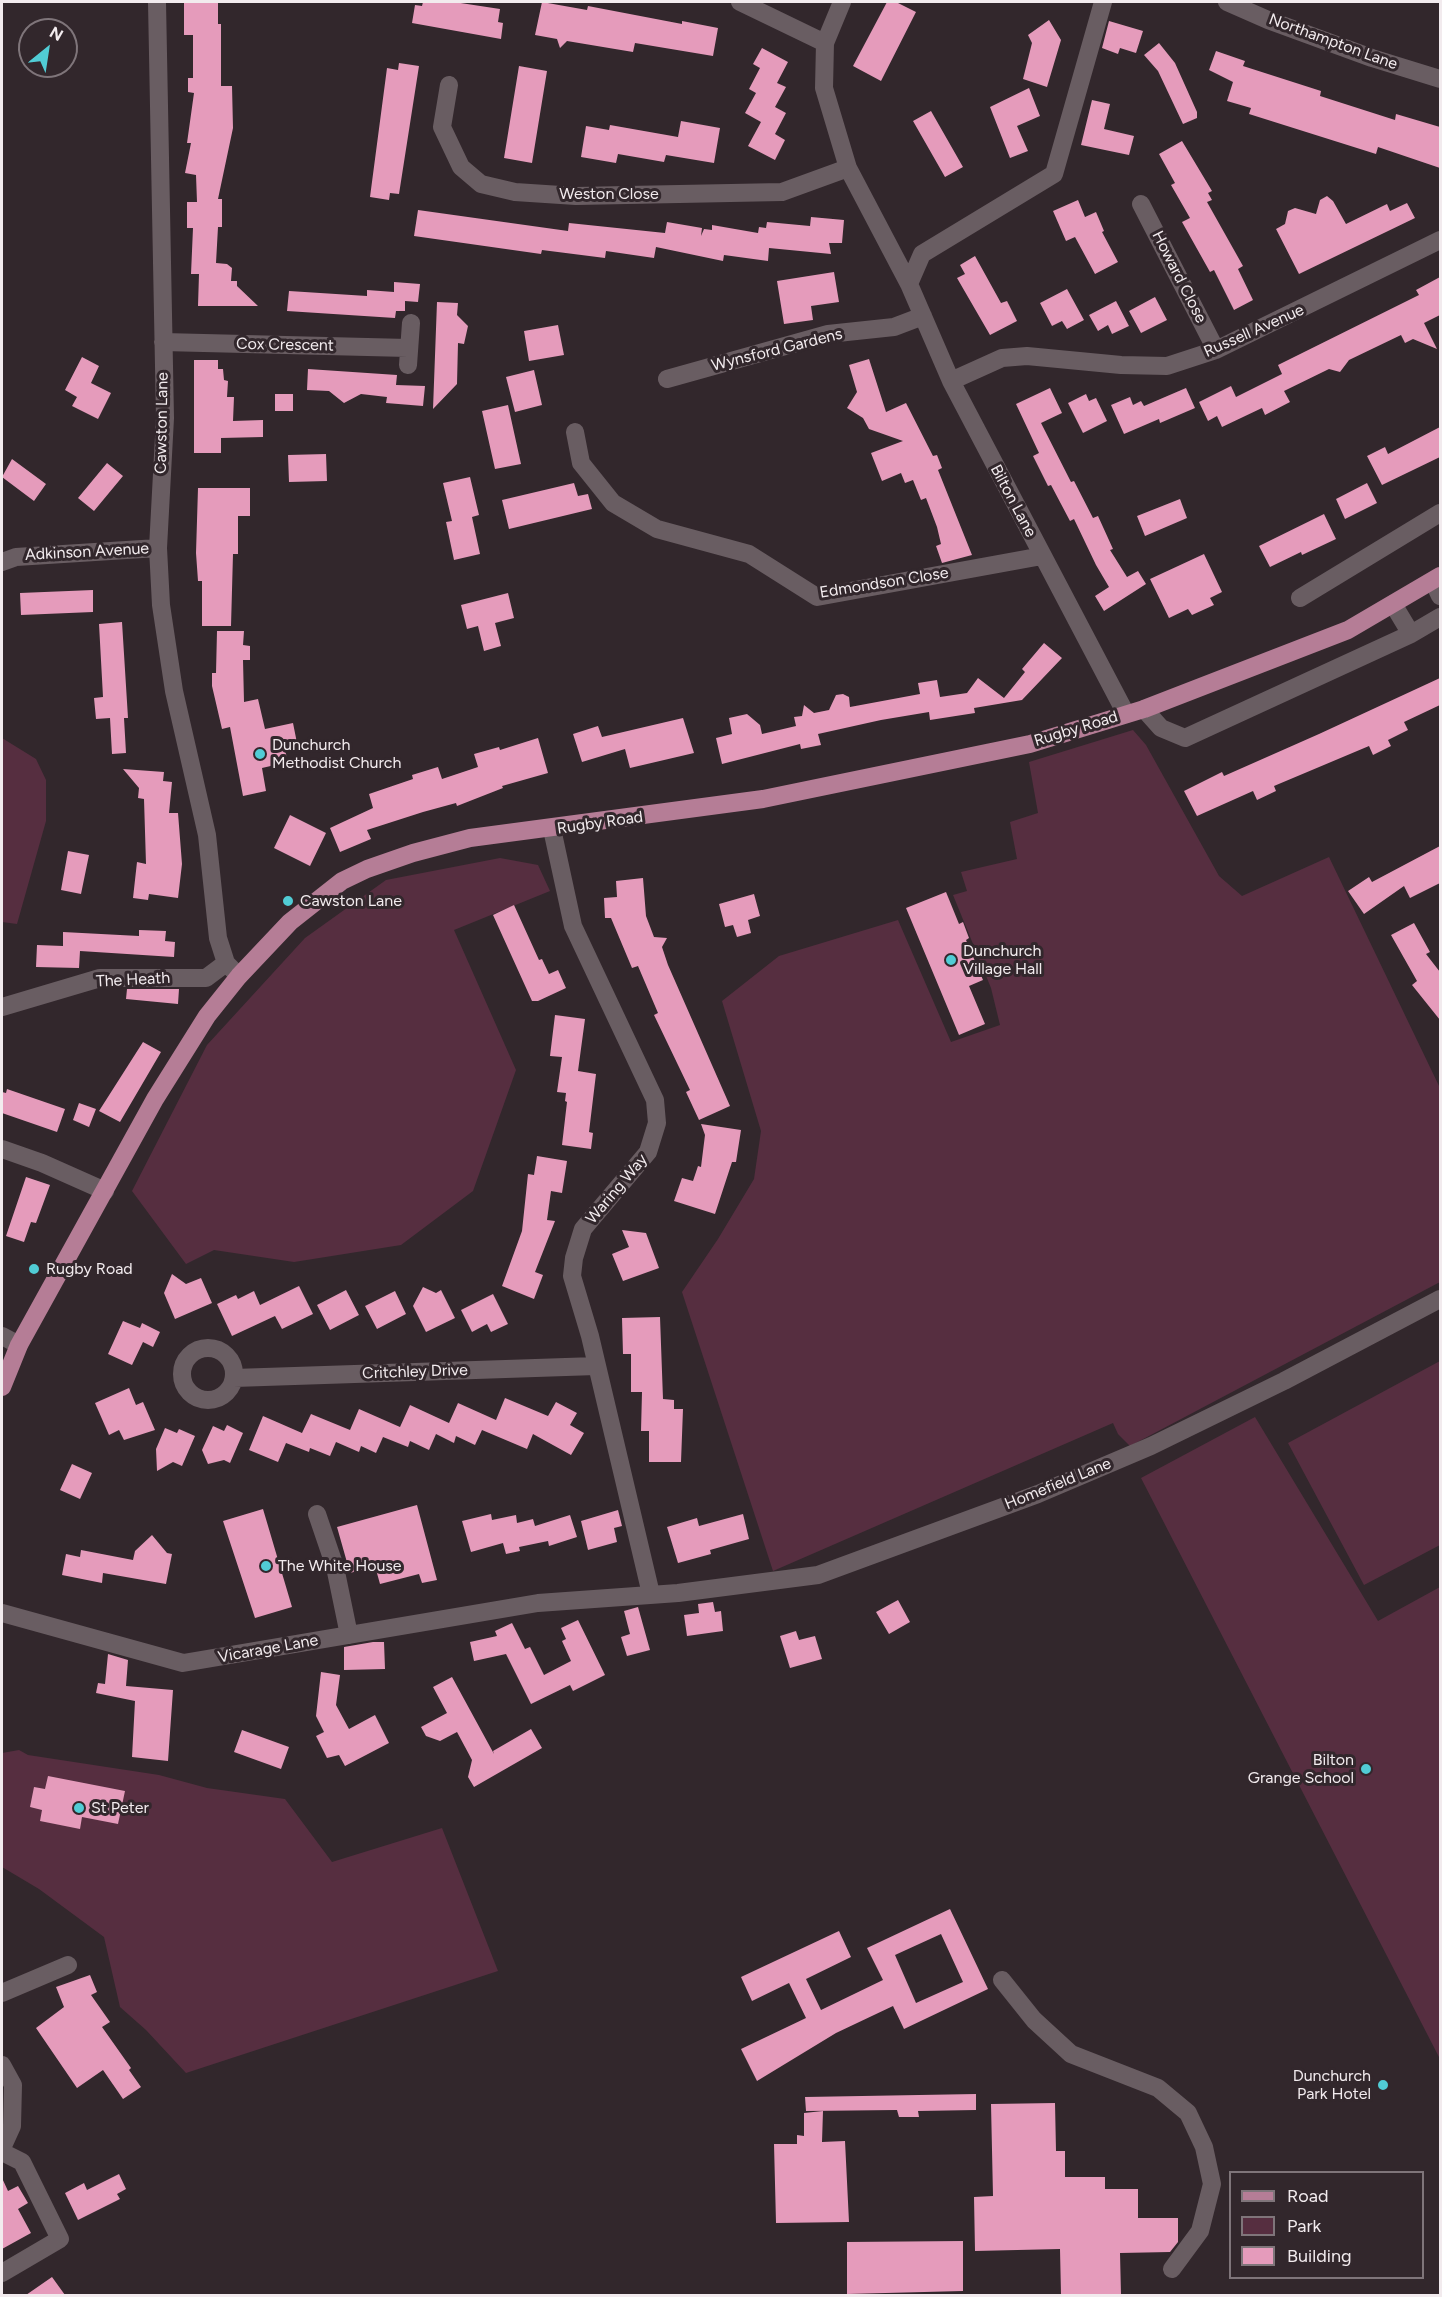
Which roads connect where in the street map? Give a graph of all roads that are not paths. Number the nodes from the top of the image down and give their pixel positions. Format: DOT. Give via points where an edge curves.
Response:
graph roads {
  1 [pos="157,2"];
  2 [pos="740,2"];
  3 [pos="842,2"];
  4 [pos="1103,2"];
  5 [pos="1231,2"];
  6 [pos="825,43"];
  7 [pos="1440,79"];
  8 [pos="449,85"];
  9 [pos="848,168"];
  10 [pos="1141,204"];
  11 [pos="1440,240"];
  12 [pos="909,284"];
  13 [pos="923,316"];
  14 [pos="411,323"];
  15 [pos="163,342"];
  16 [pos="1216,350"];
  17 [pos="667,379"];
  18 [pos="951,381"];
  19 [pos="575,432"];
  20 [pos="1440,513"];
  21 [pos="2,543"];
  22 [pos="158,548"];
  23 [pos="1042,556"];
  24 [pos="9,559"];
  25 [pos="1438,584"];
  26 [pos="1300,598"];
  27 [pos="1394,604"];
  28 [pos="1440,617"];
  29 [pos="1411,634"];
  30 [pos="1135,711"];
  31 [pos="552,829"];
  32 [pos="233,970"];
  33 [pos="2,1007"];
  34 [pos="2,1149"];
  35 [pos="105,1191"];
  36 [pos="1440,1299"];
  37 [pos="2,1336"];
  38 [pos="19,1345"];
  39 [pos="596,1366"];
  40 [pos="234,1378"];
  41 [pos="2,1387"];
  42 [pos="317,1514"];
  43 [pos="651,1594"];
  44 [pos="538,1603"];
  45 [pos="2,1613"];
  46 [pos="348,1635"];
  47 [pos="68,1965"];
  48 [pos="1002,1980"];
  49 [pos="2,1993"];
  50 [pos="2,2065"];
  51 [pos="2,2150"];
  52 [pos="1172,2269"];
  53 [pos="2,2273"];
  1 -- 15 [label="street, Cawston Lane"];
  2 -- 6 [label="street"];
  3 -- 6 [label="street, Bilton Lane"];
  4 -- 12 [label="street" via="1054,174 922,254"];
  5 -- 7 [label="street, Northampton Lane" via="1372,58"];
  6 -- 9 [label="street, Bilton Lane" via="824,88"];
  8 -- 9 [label="street, Weston Close" via="442,127 461,166 481,184 515,192 576,196 782,192"];
  9 -- 12 [label="street, Bilton Lane"];
  10 -- 16 [label="street, Howard Close"];
  11 -- 16 [label="street, Russell Avenue"];
  12 -- 13 [label="street, Bilton Lane"];
  13 -- 17 [label="street, Wynsford Gardens" via="894,327 828,334"];
  13 -- 18 [label="street, Bilton Lane"];
  14 -- 15 [label="street, Cox Crescent" via="408,357"];
  15 -- 22 [label="street, Cawston Lane" via="165,418"];
  16 -- 18 [label="street, Russell Avenue" via="1167,366 1028,356 1002,358"];
  18 -- 23 [label="street, Bilton Lane"];
  19 -- 23 [label="street, Edmondson Close" via="581,464 613,503 657,529 749,554 817,597"];
  20 -- 26 [label="street"];
  21 -- 24 [label="street, Adkinson Avenue"];
  22 -- 24 [label="street, Adkinson Avenue"];
  22 -- 32 [label="street, Cawston Lane" via="161,606 174,691 207,835 218,938"];
  23 -- 30 [label="street, Bilton Lane"];
  25 -- 27 [label="main road, Rugby Road"];
  27 -- 29 [label="street"];
  27 -- 30 [label="main road, Rugby Road" via="1348,630"];
  28 -- 29 [label="street, Bilton Lane"];
  29 -- 30 [label="street, Bilton Lane" via="1185,738"];
  30 -- 31 [label="main road, Rugby Road" via="1030,744 763,799"];
  31 -- 32 [label="main road, Rugby Road" via="470,838 367,868 342,881"];
  31 -- 39 [label="street, Waring Way" via="573,926 655,1100 657,1123 648,1152 583,1229 574,1258 572,1276"];
  32 -- 33 [label="street, The Heath" via="206,978 100,978"];
  32 -- 35 [label="main road, Rugby Road"];
  34 -- 35 [label="street"];
  35 -- 38 [label="main road, Rugby Road"];
  36 -- 43 [label="street, Homefield Lane" via="1192,1426 1038,1494 818,1575"];
  37 -- 38 [label="street"];
  38 -- 41 [label="main road, Rugby Road"];
  39 -- 40 [label="street, Critchley Drive"];
  39 -- 43 [label="street, Waring Way"];
  42 -- 46 [label="street" via="335,1567"];
  43 -- 44 [label="street, Homefield Lane"];
  44 -- 46 [label="street, Vicarage Lane"];
  45 -- 46 [label="street, Vicarage Lane" via="183,1663"];
  47 -- 49 [label="street"];
  48 -- 52 [label="street" via="1034,2020 1071,2054 1158,2088 1188,2113 1204,2147 1212,2184 1200,2231"];
  50 -- 51 [label="street" via="13,2085 12,2126"];
  51 -- 53 [label="street" via="22,2162 60,2239"];
}
